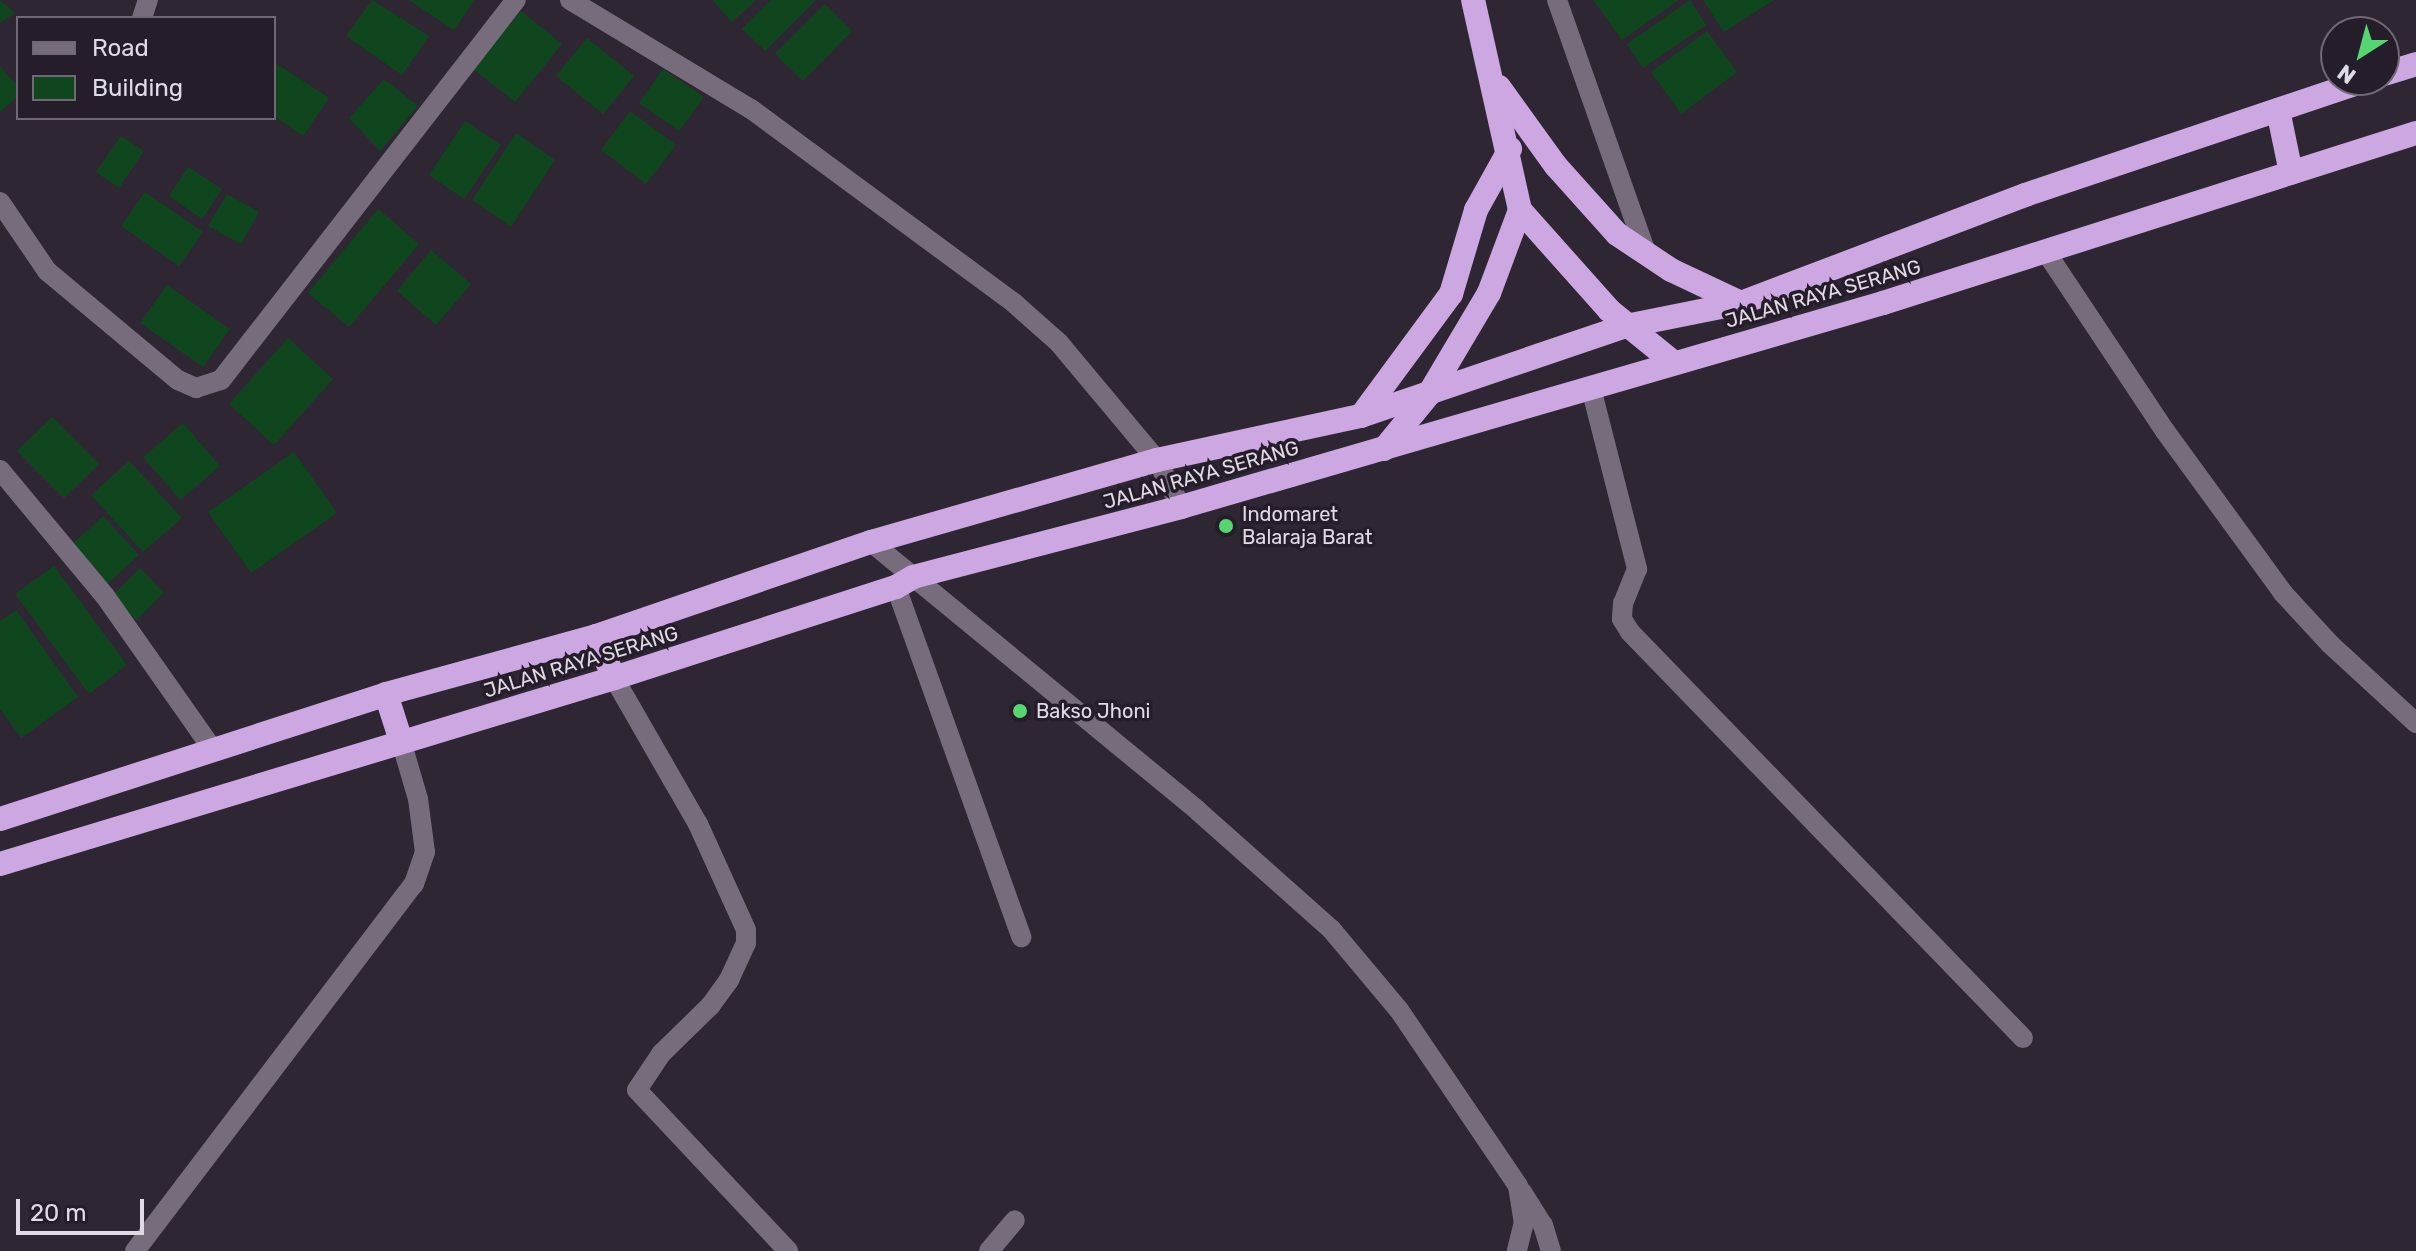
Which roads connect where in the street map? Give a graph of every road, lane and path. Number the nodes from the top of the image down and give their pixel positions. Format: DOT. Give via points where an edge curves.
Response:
graph roads {
  1 [pos="516,0"];
  2 [pos="1473,0"];
  3 [pos="1557,0"];
  4 [pos="575,1"];
  5 [pos="1490,75"];
  6 [pos="2320,96"];
  7 [pos="2278,110"];
  8 [pos="2416,133"];
  9 [pos="1510,149"];
  10 [pos="2291,173"];
  11 [pos="0,202"];
  12 [pos="1520,210"];
  13 [pos="2046,252"];
  14 [pos="1647,255"];
  15 [pos="1741,303"];
  16 [pos="1626,326"];
  17 [pos="1673,362"];
  18 [pos="1591,388"];
  19 [pos="1429,394"];
  20 [pos="1361,416"];
  21 [pos="1384,449"];
  22 [pos="1157,460"];
  23 [pos="0,470"];
  24 [pos="1181,507"];
  25 [pos="871,542"];
  26 [pos="905,582"];
  27 [pos="596,636"];
  28 [pos="614,678"];
  29 [pos="386,694"];
  30 [pos="2416,723"];
  31 [pos="401,741"];
  32 [pos="214,751"];
  33 [pos="0,819"];
  34 [pos="0,864"];
  35 [pos="1021,937"];
  36 [pos="2023,1038"];
  37 [pos="1518,1186"];
  38 [pos="1015,1220"];
  39 [pos="135,1251"];
  40 [pos="788,1251"];
  41 [pos="989,1251"];
  42 [pos="1517,1251"];
  43 [pos="1551,1251"];
  1 -- 11 [label="street" via="221,380 196,388 178,380 47,271"];
  2 -- 5 [label="highway"];
  3 -- 14 [label="street"];
  4 -- 22 [label="street" via="751,109 1014,303 1059,343"];
  5 -- 9 [label="highway"];
  5 -- 14 [label="highway" via="1587,203"];
  6 -- 7 [label="highway, JALAN RAYA SERANG"];
  7 -- 10 [label="highway"];
  7 -- 15 [label="highway, JALAN RAYA SERANG" via="2011,200"];
  8 -- 10 [label="highway, JALAN RAYA SERANG"];
  9 -- 12 [label="highway"];
  9 -- 20 [label="highway" via="1476,210 1451,294"];
  10 -- 13 [label="highway, JALAN RAYA SERANG"];
  12 -- 16 [label="highway"];
  12 -- 19 [label="highway" via="1489,293"];
  13 -- 17 [label="highway, JALAN RAYA SERANG"];
  13 -- 30 [label="street" via="2165,431 2283,593"];
  14 -- 15 [label="highway"];
  15 -- 16 [label="highway, JALAN RAYA SERANG"];
  16 -- 17 [label="highway"];
  16 -- 19 [label="highway, JALAN RAYA SERANG"];
  17 -- 18 [label="highway, JALAN RAYA SERANG"];
  18 -- 21 [label="highway, JALAN RAYA SERANG"];
  18 -- 36 [label="street" via="1637,569 1623,603 1622,619 1630,632"];
  19 -- 20 [label="highway, JALAN RAYA SERANG"];
  19 -- 21 [label="highway"];
  20 -- 22 [label="highway, JALAN RAYA SERANG"];
  21 -- 24 [label="highway, JALAN RAYA SERANG"];
  22 -- 24 [label="street"];
  22 -- 25 [label="highway, JALAN RAYA SERANG"];
  23 -- 32 [label="street" via="105,596"];
  24 -- 26 [label="highway, JALAN RAYA SERANG"];
  25 -- 26 [label="street"];
  25 -- 27 [label="highway, JALAN RAYA SERANG"];
  26 -- 28 [label="highway, JALAN RAYA SERANG"];
  26 -- 35 [label="street"];
  26 -- 37 [label="street" via="1198,811 1331,929 1399,1010"];
  27 -- 28 [label="highway"];
  27 -- 29 [label="highway, JALAN RAYA SERANG"];
  28 -- 31 [label="highway, JALAN RAYA SERANG"];
  28 -- 40 [label="street" via="698,824 746,930 746,943 729,980 661,1054 637,1090"];
  29 -- 31 [label="highway"];
  29 -- 32 [label="highway, JALAN RAYA SERANG"];
  31 -- 34 [label="highway, JALAN RAYA SERANG"];
  31 -- 39 [label="street" via="418,799 425,852 414,884"];
  32 -- 33 [label="highway, JALAN RAYA SERANG"];
  37 -- 42 [label="street" via="1524,1222"];
  37 -- 43 [label="street" via="1543,1225"];
  38 -- 41 [label="street"];
}
